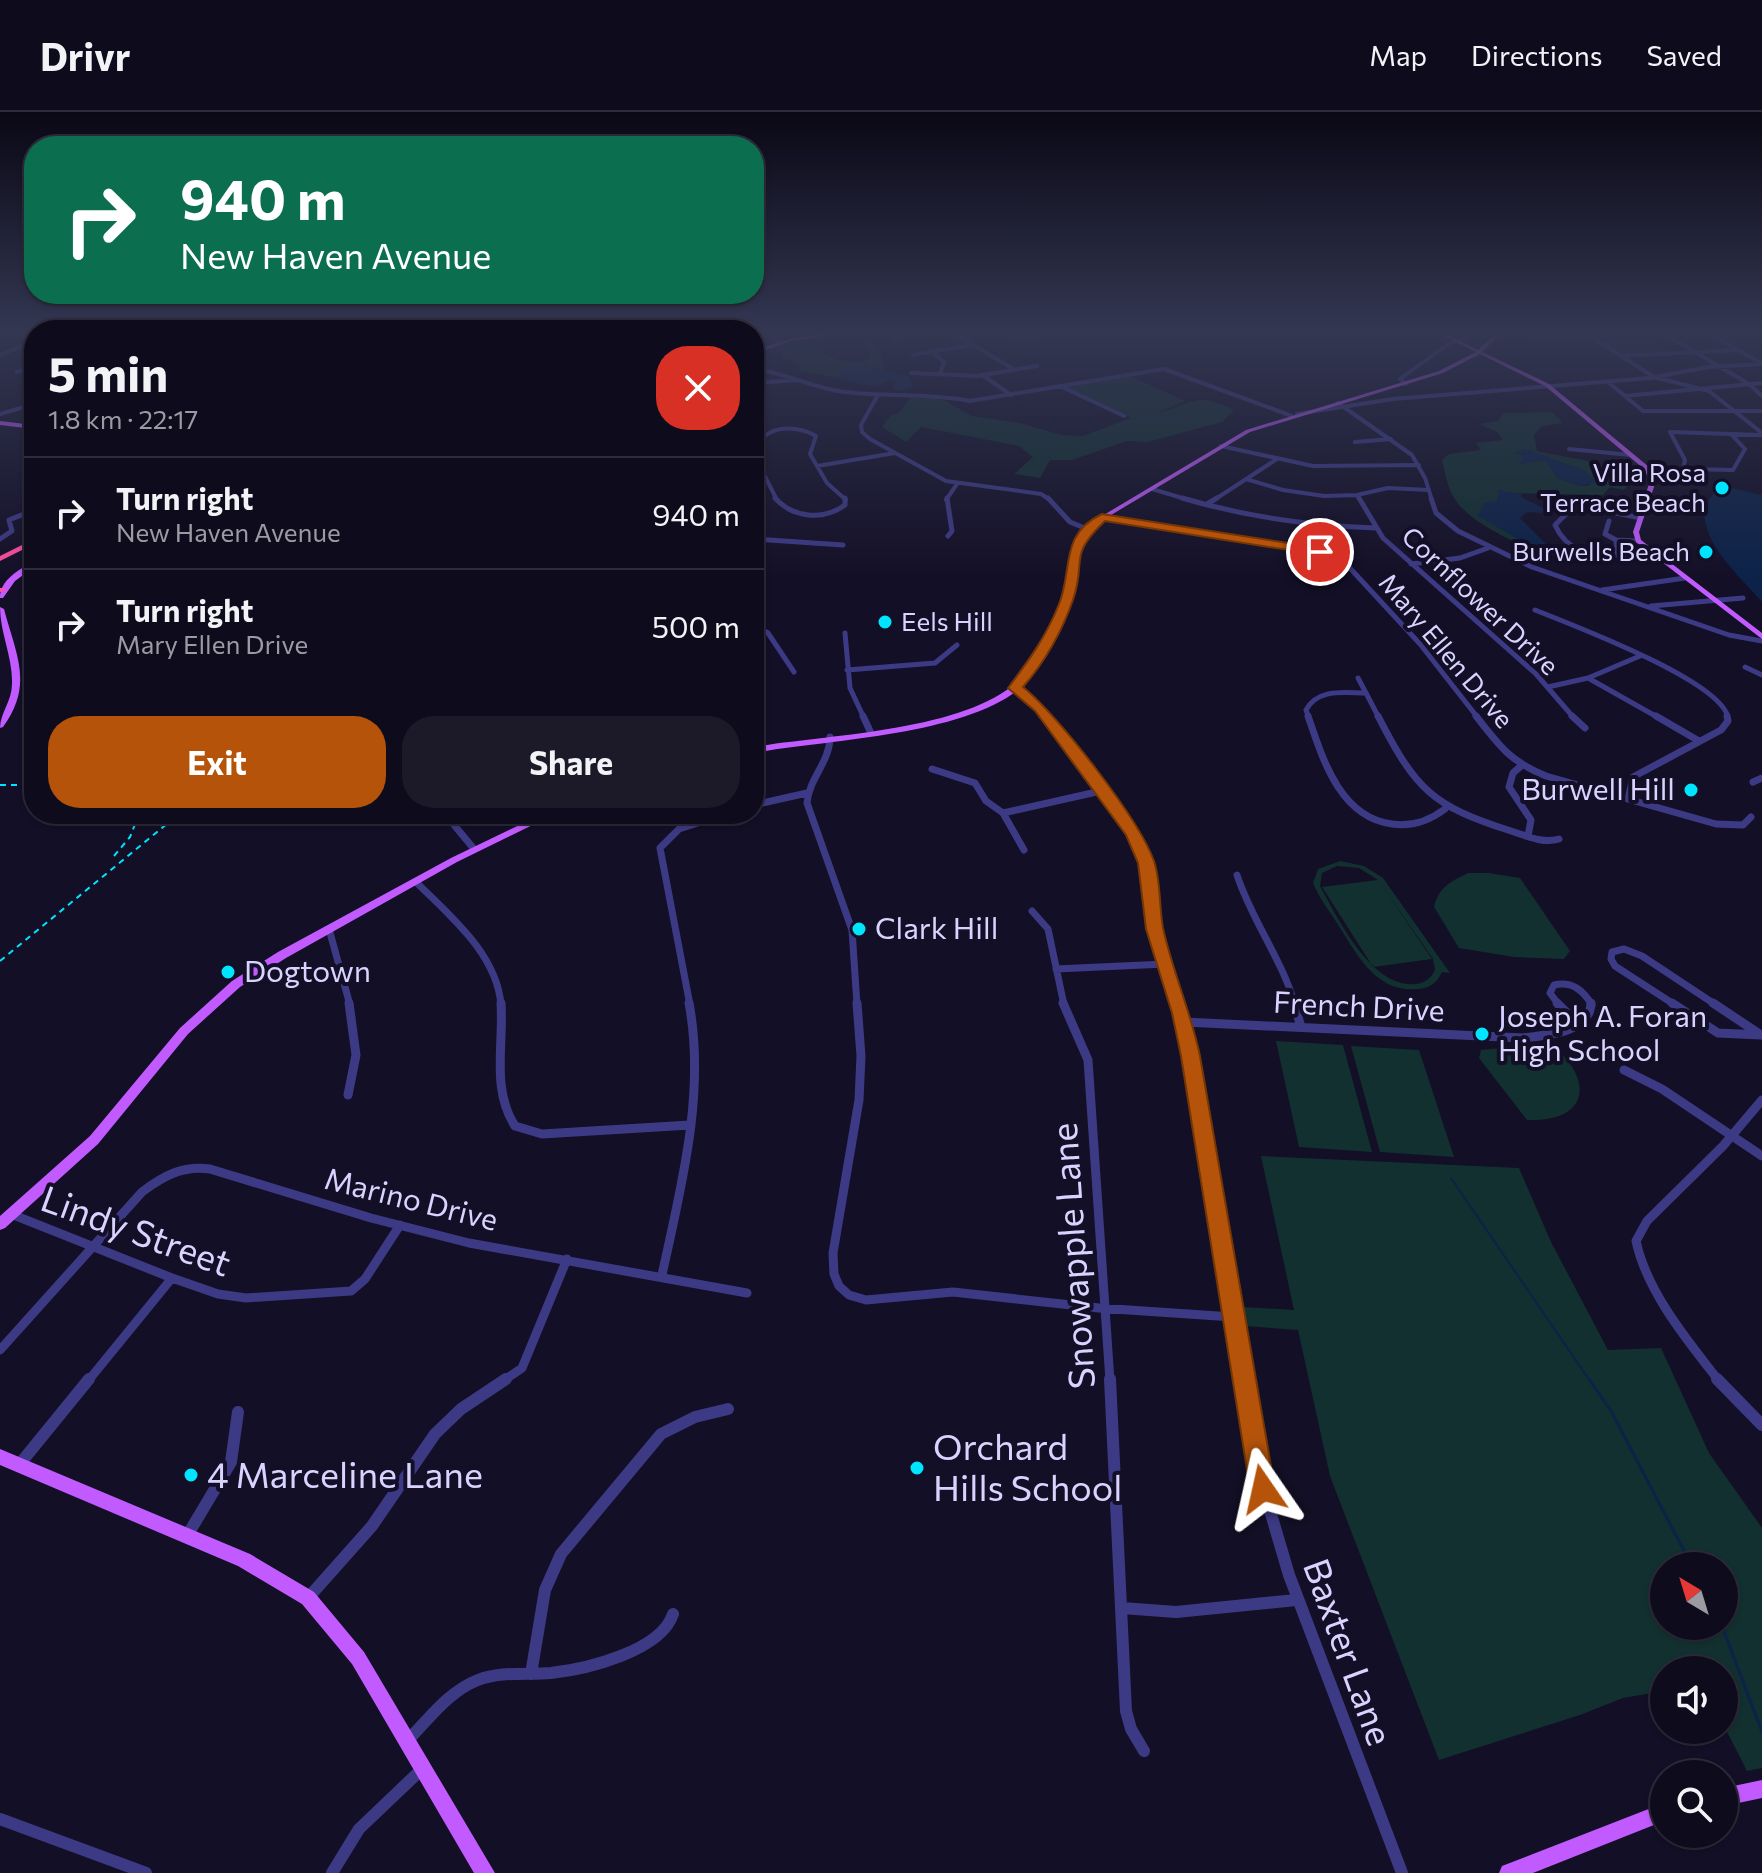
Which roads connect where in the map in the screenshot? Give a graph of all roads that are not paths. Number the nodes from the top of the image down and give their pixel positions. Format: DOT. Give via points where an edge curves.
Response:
graph roads {
  1 [pos="867,414"];
  2 [pos="1120,414"];
  3 [pos="1298,414"];
  4 [pos="1354,414"];
  5 [pos="1582,414"];
  6 [pos="1739,414"];
  7 [pos="1294,415"];
  8 [pos="1124,416"];
  9 [pos="0,423"];
  10 [pos="24,426"];
  11 [pos="1731,434"];
  12 [pos="1762,434"];
  13 [pos="764,439"];
  14 [pos="1391,439"];
  15 [pos="1355,442"];
  16 [pos="1221,446"];
  17 [pos="1569,449"];
  18 [pos="895,453"];
  19 [pos="1631,455"];
  20 [pos="1277,459"];
  21 [pos="1419,465"];
  22 [pos="817,466"];
  23 [pos="1683,469"];
  24 [pos="764,475"];
  25 [pos="1246,479"];
  26 [pos="1653,481"];
  27 [pos="957,484"];
  28 [pos="1152,489"];
  29 [pos="1429,490"];
  30 [pos="1357,495"];
  31 [pos="1556,503"];
  32 [pos="1207,505"];
  33 [pos="1571,509"];
  34 [pos="24,514"];
  35 [pos="1102,517"];
  36 [pos="1641,518"];
  37 [pos="1609,521"];
  38 [pos="1376,528"];
  39 [pos="1087,529"];
  40 [pos="948,536"];
  41 [pos="24,538"];
  42 [pos="0,539"];
  43 [pos="764,540"];
  44 [pos="1616,540"];
  45 [pos="1638,541"];
  46 [pos="843,545"];
  47 [pos="24,546"];
  48 [pos="1488,548"];
  49 [pos="0,551"];
  50 [pos="0,559"];
  51 [pos="1411,564"];
  52 [pos="24,572"];
  53 [pos="1685,578"];
  54 [pos="1601,590"];
  55 [pos="1,592"];
  56 [pos="1743,598"];
  57 [pos="1713,599"];
  58 [pos="1650,606"];
  59 [pos="0,609"];
  60 [pos="1535,610"];
  61 [pos="764,631"];
  62 [pos="845,633"];
  63 [pos="3,636"];
  64 [pos="1762,639"];
  65 [pos="957,645"];
  66 [pos="1640,656"];
  67 [pos="1745,667"];
  68 [pos="847,670"];
  69 [pos="794,672"];
  70 [pos="1762,675"];
  71 [pos="1358,678"];
  72 [pos="1588,678"];
  73 [pos="1548,687"];
  74 [pos="1015,688"];
  75 [pos="1366,693"];
  76 [pos="0,725"];
  77 [pos="1585,728"];
  78 [pos="870,731"];
  79 [pos="830,737"];
  80 [pos="1699,741"];
  81 [pos="764,748"];
  82 [pos="1521,766"];
  83 [pos="932,769"];
  84 [pos="1762,778"];
  85 [pos="1753,782"];
  86 [pos="1101,791"];
  87 [pos="807,793"];
  88 [pos="1628,799"];
  89 [pos="764,803"];
  90 [pos="1445,809"];
  91 [pos="1003,813"];
  92 [pos="1751,817"];
  93 [pos="453,824"];
  94 [pos="528,824"];
  95 [pos="695,824"];
  96 [pos="1528,836"];
  97 [pos="1559,839"];
  98 [pos="474,849"];
  99 [pos="1024,850"];
  100 [pos="1237,875"];
  101 [pos="416,882"];
  102 [pos="1032,911"];
  103 [pos="329,929"];
  104 [pos="1165,964"];
  105 [pos="1056,969"];
  106 [pos="1184,1022"];
  107 [pos="1578,1024"];
  108 [pos="1301,1027"];
  109 [pos="1761,1035"];
  110 [pos="1624,1070"];
  111 [pos="348,1095"];
  112 [pos="1762,1100"];
  113 [pos="690,1125"];
  114 [pos="1732,1136"];
  115 [pos="1762,1156"];
  116 [pos="11,1214"];
  117 [pos="0,1224"];
  118 [pos="400,1225"];
  119 [pos="94,1246"];
  120 [pos="567,1259"];
  121 [pos="662,1275"];
  122 [pos="172,1278"];
  123 [pos="747,1293"];
  124 [pos="1106,1308"];
  125 [pos="1233,1317"];
  126 [pos="0,1350"];
  127 [pos="728,1409"];
  128 [pos="238,1412"];
  129 [pos="1762,1425"];
  130 [pos="0,1457"];
  131 [pos="19,1465"];
  132 [pos="187,1536"];
  133 [pos="308,1598"];
  134 [pos="1296,1600"];
  135 [pos="1122,1608"];
  136 [pos="673,1614"];
  137 [pos="531,1674"];
  138 [pos="407,1741"];
  139 [pos="1144,1751"];
  140 [pos="423,1768"];
  141 [pos="1762,1789"];
  142 [pos="1738,1794"];
  143 [pos="1650,1818"];
  144 [pos="0,1819"];
  145 [pos="146,1873"];
  146 [pos="332,1873"];
  147 [pos="485,1873"];
  148 [pos="1402,1873"];
  149 [pos="1509,1873"];
  1 -- 18 [label="street" via="861,429"];
  2 -- 8 [label="street"];
  3 -- 7 [label="main road"];
  4 -- 14 [label="street"];
  5 -- 19 [label="main road"];
  6 -- 12 [label="street"];
  7 -- 16 [label="main road"];
  9 -- 10 [label="main road"];
  11 -- 12 [label="street"];
  11 -- 23 [label="street" via="1745,452 1733,470"];
  11 -- 23 [label="street" via="1670,432 1685,460"];
  13 -- 22 [label="street" via="772,431 804,429 816,436 810,452"];
  14 -- 15 [label="street"];
  14 -- 21 [label="street"];
  16 -- 20 [label="street"];
  16 -- 28 [label="main road"];
  17 -- 19 [label="street"];
  18 -- 22 [label="street"];
  18 -- 27 [label="street"];
  19 -- 26 [label="main road"];
  20 -- 21 [label="street" via="1328,467"];
  20 -- 25 [label="street"];
  21 -- 29 [label="street"];
  22 -- 24 [label="street" via="845,505 822,515 790,513 779,506"];
  23 -- 26 [label="street"];
  25 -- 30 [label="street" via="1316,495"];
  25 -- 32 [label="street"];
  26 -- 36 [label="main road"];
  27 -- 39 [label="street" via="1038,492 1054,502 1067,521"];
  27 -- 40 [label="street" via="946,499 952,531"];
  28 -- 32 [label="street"];
  28 -- 35 [label="main road"];
  29 -- 30 [label="street" via="1388,488"];
  29 -- 48 [label="street" via="1441,520"];
  30 -- 38 [label="street, Cornflower Drive"];
  31 -- 33 [label="street"];
  32 -- 38 [label="street"];
  33 -- 36 [label="street" via="1589,506"];
  33 -- 44 [label="street" via="1555,525 1562,538 1587,554 1607,558 1617,555"];
  34 -- 42 [label="street" via="9,520 12,531"];
  35 -- 39 [label="main road"];
  35 -- 82 [label="street, Mary Ellen Drive" via="1314,550 1339,559 1407,629"];
  36 -- 45 [label="main road"];
  37 -- 44 [label="street" via="1605,533"];
  38 -- 51 [label="street, Cornflower Drive"];
  39 -- 74 [label="main road" via="1074,550 1066,604 1035,665"];
  41 -- 49 [label="highway"];
  43 -- 46 [label="street"];
  44 -- 45 [label="street"];
  45 -- 53 [label="main road"];
  47 -- 50 [label="highway"];
  48 -- 51 [label="street" via="1460,558"];
  48 -- 54 [label="street"];
  51 -- 73 [label="street, Cornflower Drive"];
  52 -- 55 [label="main road"];
  53 -- 54 [label="street"];
  53 -- 57 [label="main road"];
  54 -- 58 [label="street"];
  56 -- 57 [label="street"];
  57 -- 58 [label="street"];
  57 -- 64 [label="main road"];
  58 -- 64 [label="street" via="1729,635"];
  59 -- 63 [label="main road"];
  60 -- 66 [label="street"];
  61 -- 69 [label="street"];
  62 -- 68 [label="street"];
  63 -- 76 [label="main road" via="19,688"];
  65 -- 68 [label="street" via="935,663"];
  66 -- 72 [label="street"];
  66 -- 80 [label="street" via="1707,690 1726,708 1726,726"];
  67 -- 70 [label="street"];
  68 -- 78 [label="street"];
  71 -- 75 [label="street"];
  72 -- 73 [label="street"];
  72 -- 80 [label="street"];
  73 -- 77 [label="street, Cornflower Drive"];
  74 -- 78 [label="main road" via="958,715"];
  74 -- 86 [label="street, Baxter Lane" via="1040,708"];
  75 -- 90 [label="street" via="1411,779"];
  75 -- 90 [label="street" via="1324,695 1306,708 1343,796 1363,814 1399,825 1427,822"];
  78 -- 79 [label="main road"];
  79 -- 81 [label="main road"];
  79 -- 87 [label="street" via="828,756"];
  80 -- 88 [label="street" via="1633,777"];
  82 -- 88 [label="street, Mary Ellen Drive"];
  82 -- 96 [label="street" via="1509,787 1531,820"];
  83 -- 91 [label="street" via="971,780"];
  84 -- 85 [label="street"];
  86 -- 91 [label="street"];
  86 -- 104 [label="street, Baxter Lane" via="1133,834 1146,863"];
  87 -- 89 [label="street"];
  87 -- 124 [label="street" via="808,810 852,930 861,1056 832,1271 839,1287 866,1300 938,1292"];
  88 -- 92 [label="street, Mary Ellen Drive" via="1725,825 1743,825"];
  90 -- 96 [label="street"];
  91 -- 99 [label="street"];
  93 -- 98 [label="street"];
  94 -- 98 [label="main road"];
  95 -- 113 [label="street" via="677,830 660,848 696,1038"];
  96 -- 97 [label="street"];
  98 -- 101 [label="main road"];
  100 -- 108 [label="street" via="1248,908 1287,976"];
  101 -- 103 [label="main road"];
  101 -- 113 [label="street" via="496,977 503,1105 515,1126 542,1134"];
  102 -- 105 [label="street, Snowapple Lane" via="1048,929"];
  103 -- 111 [label="street" via="357,1048 355,1081"];
  103 -- 116 [label="main road" via="246,977 210,1006 112,1121"];
  104 -- 105 [label="street"];
  104 -- 106 [label="street, Baxter Lane"];
  105 -- 124 [label="street, Snowapple Lane" via="1065,1012 1088,1060"];
  106 -- 108 [label="street, French Drive"];
  106 -- 125 [label="street, Baxter Lane"];
  107 -- 107 [label="street" via="1588,1016 1591,1002 1573,985 1554,985 1554,1000"];
  107 -- 108 [label="street, French Drive" via="1548,1035 1496,1038"];
  109 -- 109 [label="street" via="1637,953 1612,952 1615,966 1718,1033"];
  110 -- 114 [label="street"];
  112 -- 114 [label="street"];
  113 -- 121 [label="street"];
  114 -- 115 [label="street"];
  114 -- 129 [label="street" via="1647,1221 1637,1236 1637,1248 1643,1269 1698,1352"];
  116 -- 117 [label="main road"];
  116 -- 119 [label="street, Lindy Street"];
  118 -- 119 [label="street, Marino Drive" via="192,1167 150,1185"];
  118 -- 120 [label="street, Marino Drive"];
  118 -- 122 [label="street, Lindy Street" via="365,1279 346,1293 234,1297"];
  119 -- 122 [label="street, Lindy Street"];
  119 -- 126 [label="street, Marino Drive"];
  120 -- 121 [label="street, Marino Drive"];
  120 -- 133 [label="street" via="522,1368 461,1409 435,1434 372,1526"];
  121 -- 123 [label="street, Marino Drive"];
  122 -- 131 [label="street"];
  124 -- 125 [label="street"];
  124 -- 135 [label="street, Snowapple Lane"];
  125 -- 134 [label="street, Baxter Lane" via="1259,1473"];
  127 -- 137 [label="street" via="695,1417 661,1434 561,1554 545,1590"];
  128 -- 132 [label="street" via="231,1462"];
  130 -- 131 [label="main road"];
  131 -- 132 [label="main road"];
  132 -- 133 [label="main road" via="267,1572"];
  133 -- 138 [label="main road" via="358,1658"];
  134 -- 135 [label="street" via="1176,1612"];
  134 -- 148 [label="street, Baxter Lane"];
  135 -- 139 [label="street, Snowapple Lane" via="1126,1711"];
  136 -- 137 [label="street" via="661,1634 630,1650 557,1672"];
  137 -- 138 [label="street" via="475,1681"];
  138 -- 140 [label="main road"];
  140 -- 146 [label="street" via="348,1841"];
  140 -- 147 [label="main road"];
  141 -- 142 [label="main road"];
  143 -- 149 [label="main road"];
  144 -- 145 [label="street"];
}
